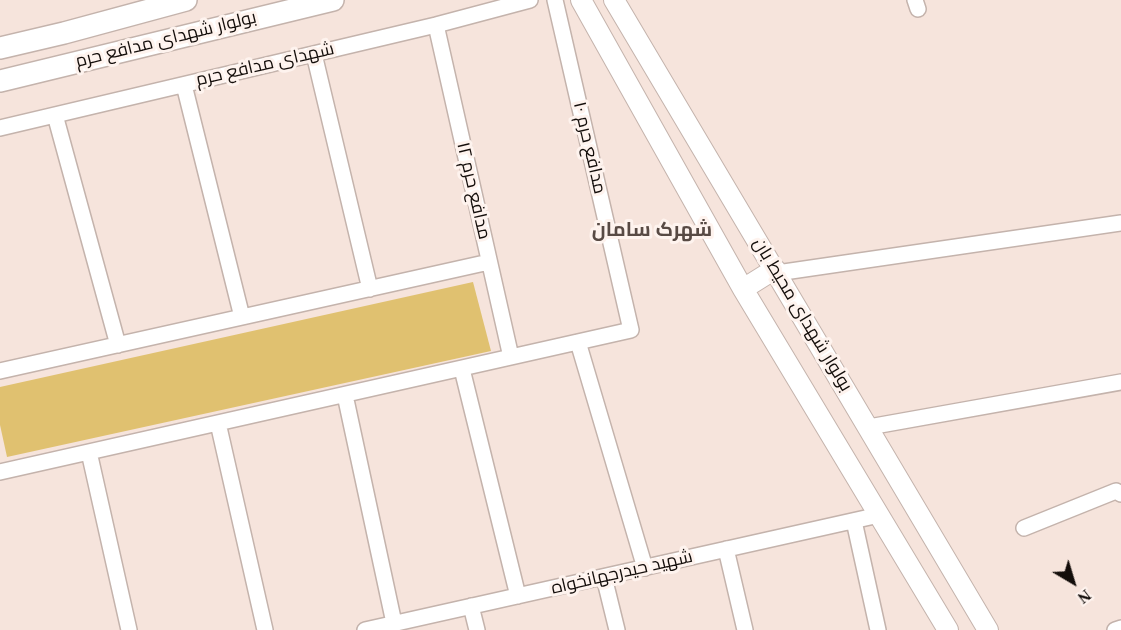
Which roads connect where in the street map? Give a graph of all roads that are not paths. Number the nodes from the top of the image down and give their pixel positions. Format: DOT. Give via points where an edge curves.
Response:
graph roads {
  1 [pos="186,0"];
  2 [pos="333,0"];
  3 [pos="530,0"];
  4 [pos="555,0"];
  5 [pos="581,0"];
  6 [pos="614,0"];
  7 [pos="436,25"];
  8 [pos="64,33"];
  9 [pos="0,48"];
  10 [pos="314,54"];
  11 [pos="72,63"];
  12 [pos="0,81"];
  13 [pos="184,85"];
  14 [pos="55,115"];
  15 [pos="0,128"];
  16 [pos="1121,223"];
  17 [pos="489,262"];
  18 [pos="776,271"];
  19 [pos="370,289"];
  20 [pos="743,289"];
  21 [pos="242,317"];
  22 [pos="578,342"];
  23 [pos="118,345"];
  24 [pos="511,357"];
  25 [pos="462,369"];
  26 [pos="0,372"];
  27 [pos="1121,382"];
  28 [pos="345,395"];
  29 [pos="218,423"];
  30 [pos="869,427"];
  31 [pos="89,452"];
  32 [pos="0,472"];
  33 [pos="1121,494"];
  34 [pos="879,515"];
  35 [pos="854,521"];
  36 [pos="1024,528"];
  37 [pos="726,549"];
  38 [pos="645,567"];
  39 [pos="604,576"];
  40 [pos="518,596"];
  41 [pos="471,606"];
  42 [pos="394,623"];
  43 [pos="1121,628"];
  44 [pos="129,630"];
  45 [pos="265,630"];
  46 [pos="364,630"];
  47 [pos="477,630"];
  48 [pos="616,630"];
  49 [pos="745,630"];
  50 [pos="878,630"];
  51 [pos="948,630"];
  52 [pos="988,630"];
  53 [pos="1115,630"];
  1 -- 8 [label="main road, بولوار شهدای مدافع حرم"];
  2 -- 11 [label="main road, بولوار شهدای مدافع حرم"];
  3 -- 7 [label="street, شهدای مدافع حرم"];
  4 -- 22 [label="street, مدافع حرم ۱۰" via="631,330"];
  5 -- 20 [label="street, بولوار شهدای محیط بان"];
  6 -- 18 [label="street, بولوار شهدای محیط بان"];
  7 -- 10 [label="street, شهدای مدافع حرم"];
  7 -- 17 [label="street, مدافع حرم ۱۲"];
  8 -- 9 [label="main road, بولوار شهدای مدافع حرم"];
  8 -- 11 [label="main road"];
  10 -- 13 [label="street, شهدای مدافع حرم"];
  10 -- 19 [label="street"];
  11 -- 12 [label="main road, بولوار شهدای مدافع حرم"];
  13 -- 14 [label="street, شهدای مدافع حرم"];
  13 -- 21 [label="street"];
  14 -- 15 [label="street, شهدای مدافع حرم"];
  14 -- 23 [label="street"];
  16 -- 18 [label="street"];
  17 -- 19 [label="street"];
  17 -- 24 [label="street, مدافع حرم ۱۲"];
  18 -- 20 [label="street"];
  18 -- 30 [label="street, بولوار شهدای محیط بان"];
  19 -- 21 [label="street"];
  20 -- 34 [label="street, بولوار شهدای محیط بان"];
  21 -- 23 [label="street"];
  22 -- 24 [label="street"];
  22 -- 38 [label="street"];
  23 -- 26 [label="street"];
  24 -- 25 [label="street"];
  25 -- 28 [label="street"];
  25 -- 40 [label="street"];
  27 -- 30 [label="street"];
  28 -- 29 [label="street"];
  28 -- 42 [label="street"];
  29 -- 31 [label="street"];
  29 -- 45 [label="street"];
  30 -- 52 [label="street, بولوار شهدای محیط بان"];
  31 -- 32 [label="street"];
  31 -- 44 [label="street"];
  33 -- 36 [label="street" via="1116,491"];
  34 -- 35 [label="street, شهید حیدرجهانخواه"];
  34 -- 51 [label="street, بولوار شهدای محیط بان"];
  35 -- 37 [label="street, شهید حیدرجهانخواه"];
  35 -- 50 [label="street"];
  37 -- 38 [label="street, شهید حیدرجهانخواه"];
  37 -- 49 [label="street"];
  38 -- 39 [label="street, شهید حیدرجهانخواه"];
  39 -- 40 [label="street, شهید حیدرجهانخواه"];
  39 -- 48 [label="street"];
  40 -- 41 [label="street, شهید حیدرجهانخواه"];
  41 -- 42 [label="street, شهید حیدرجهانخواه"];
  41 -- 47 [label="street"];
  42 -- 46 [label="street, شهید حیدرجهانخواه"];
  43 -- 53 [label="street"];
}
